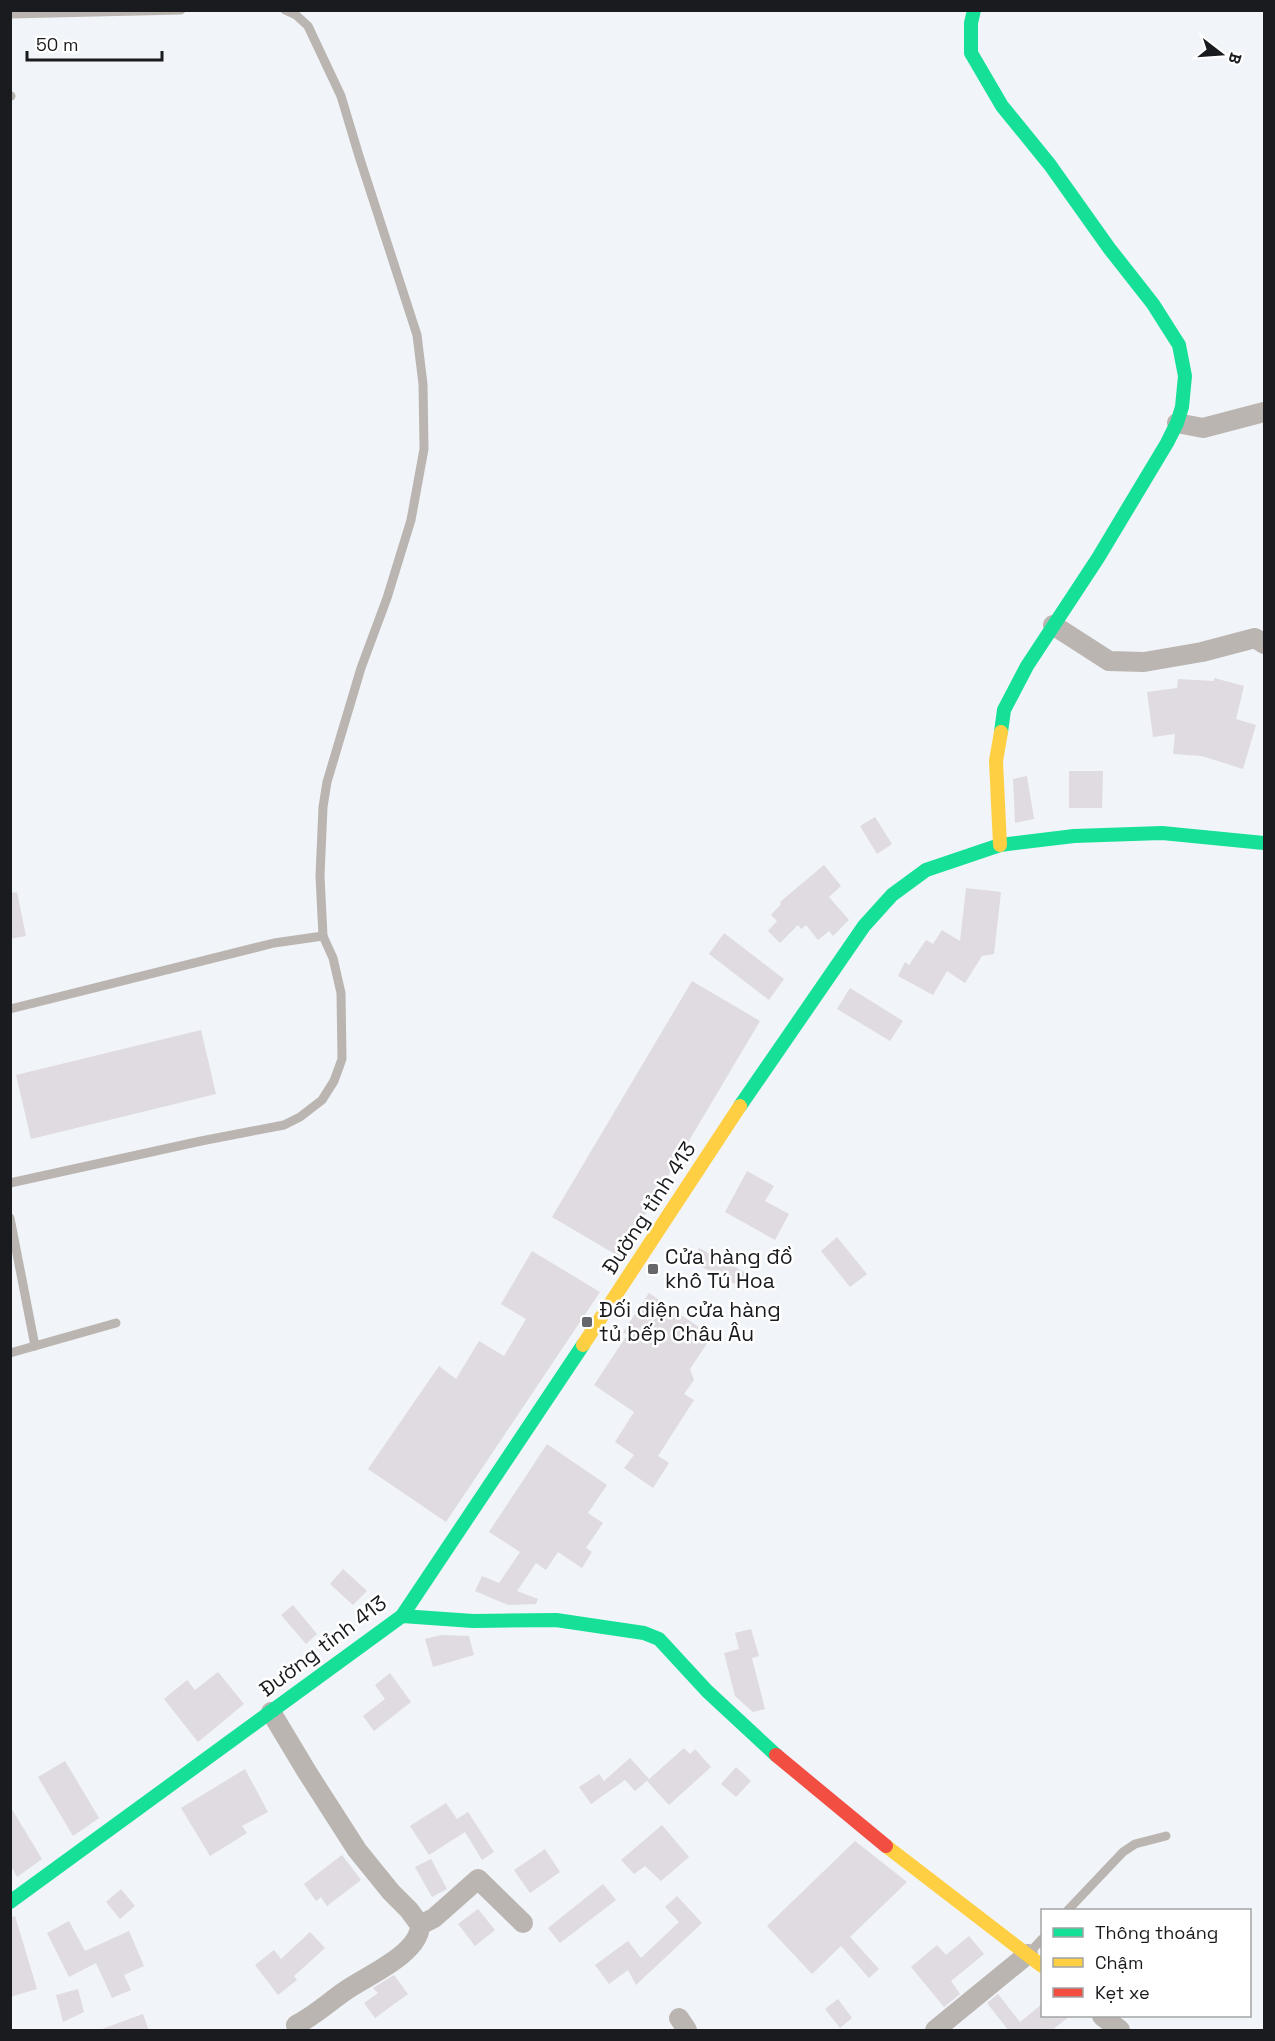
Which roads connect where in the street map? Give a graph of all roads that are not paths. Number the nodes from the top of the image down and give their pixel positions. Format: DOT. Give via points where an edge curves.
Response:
graph roads {
  1 [pos="182,10"];
  2 [pos="285,10"];
  3 [pos="974,10"];
  4 [pos="10,14"];
  5 [pos="1264,412"];
  6 [pos="1177,423"];
  7 [pos="1053,624"];
  8 [pos="1264,644"];
  9 [pos="1264,843"];
  10 [pos="1000,845"];
  11 [pos="323,936"];
  12 [pos="10,1009"];
  13 [pos="10,1183"];
  14 [pos="10,1218"];
  15 [pos="116,1323"];
  16 [pos="35,1346"];
  17 [pos="10,1353"];
  18 [pos="402,1616"];
  19 [pos="271,1712"];
  20 [pos="1166,1836"];
  21 [pos="10,1902"];
  22 [pos="1070,1909"];
  23 [pos="523,1923"];
  24 [pos="420,1925"];
  25 [pos="1041,1942"];
  26 [pos="1035,1960"];
  27 [pos="1103,2017"];
  28 [pos="296,2025"];
  29 [pos="935,2031"];
  30 [pos="1120,2031"];
  1 -- 4 [label="lane"];
  2 -- 11 [label="lane" via="308,26 341,96 417,335 423,384 424,449 411,520 327,782 320,876"];
  3 -- 6 [label="main road" via="970,23 971,53 1002,106 1153,304 1179,345 1185,376"];
  5 -- 6 [label="street" via="1203,428"];
  6 -- 7 [label="main road" via="1098,558"];
  7 -- 8 [label="street" via="1109,661 1144,662 1255,638"];
  7 -- 10 [label="main road" via="1004,710 996,761"];
  9 -- 10 [label="main road, Đường tỉnh 413" via="1162,833 1074,836"];
  10 -- 18 [label="main road, Đường tỉnh 413" via="926,870 892,895 864,926"];
  11 -- 12 [label="lane" via="274,944"];
  11 -- 13 [label="lane" via="341,993 342,1059 322,1100 284,1125"];
  14 -- 16 [label="lane"];
  15 -- 16 [label="lane"];
  16 -- 17 [label="lane"];
  18 -- 19 [label="main road, Đường tỉnh 413"];
  18 -- 26 [label="main road" via="473,1621 556,1620 612,1627 659,1639 760,1741 881,1842"];
  19 -- 21 [label="main road, Đường tỉnh 413"];
  19 -- 24 [label="street" via="357,1850"];
  20 -- 22 [label="lane" via="1135,1844 1123,1852"];
  23 -- 24 [label="street" via="478,1879 434,1918"];
  24 -- 28 [label="street" via="418,1936 397,1959"];
  25 -- 26 [label="lane"];
  26 -- 29 [label="street"];
  27 -- 30 [label="street"];
}
